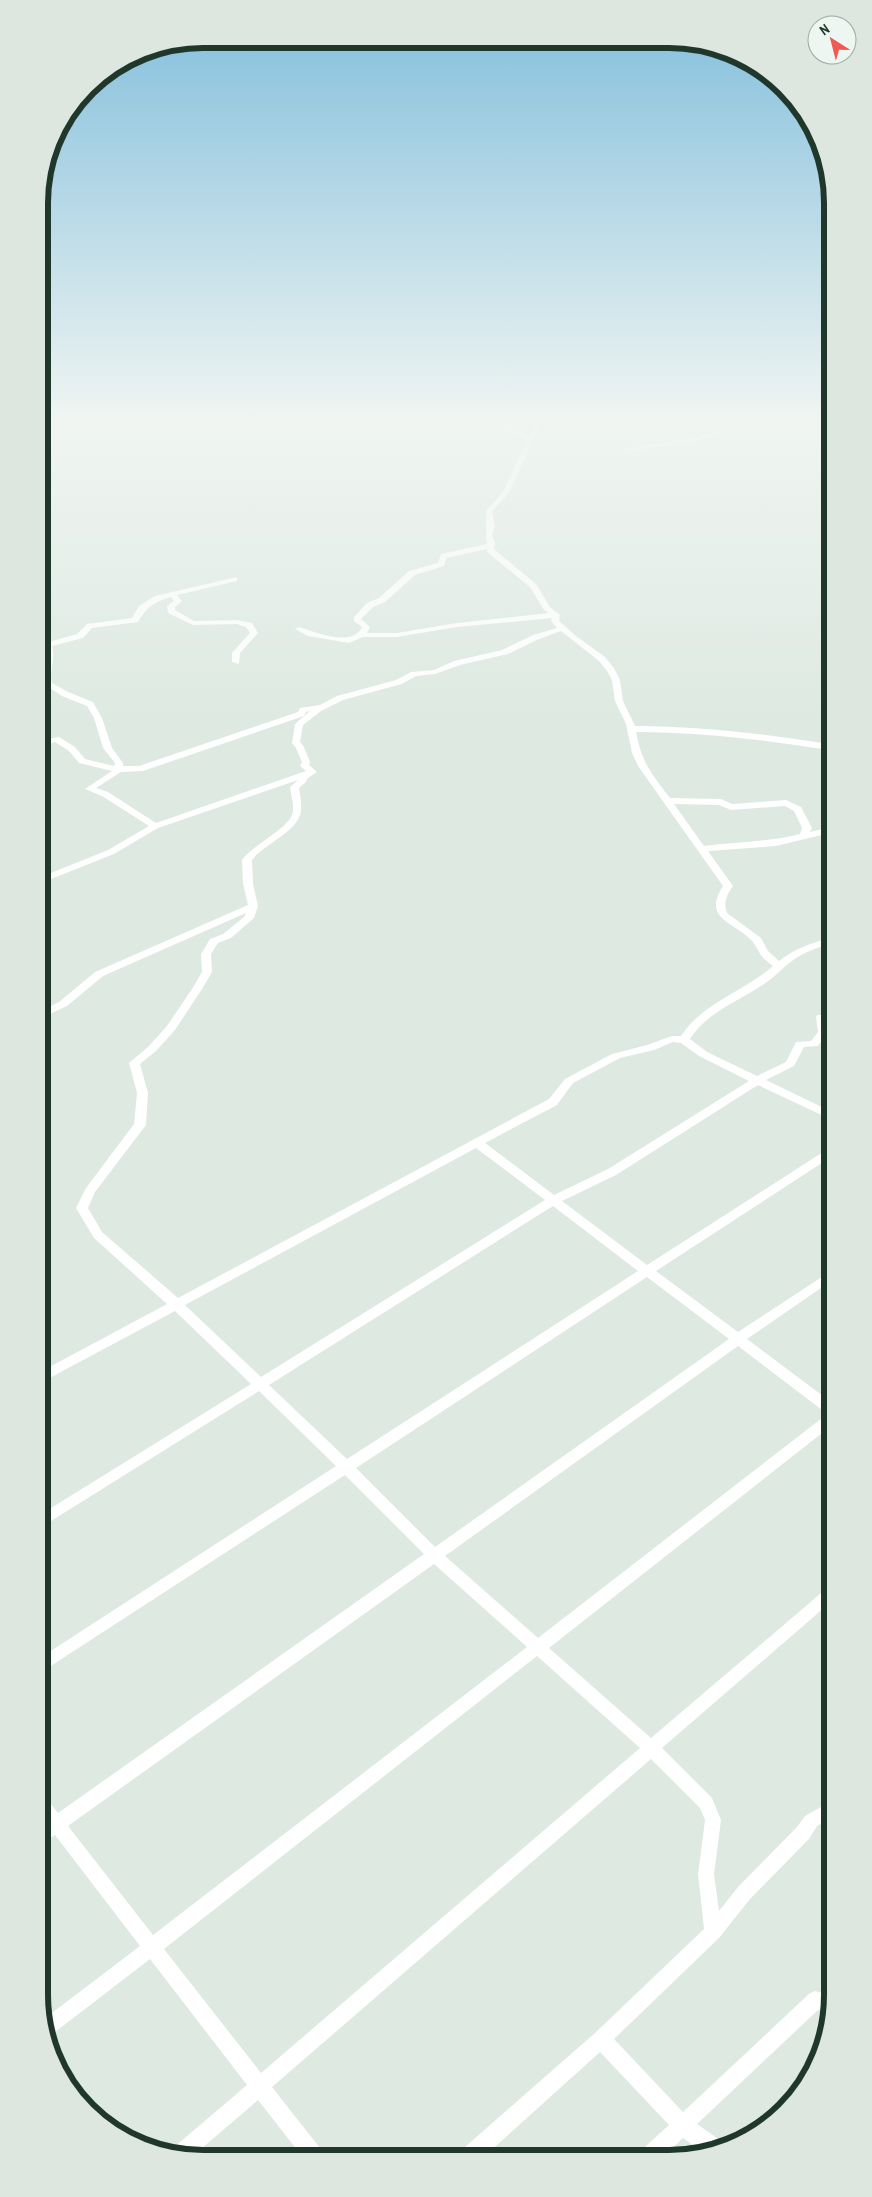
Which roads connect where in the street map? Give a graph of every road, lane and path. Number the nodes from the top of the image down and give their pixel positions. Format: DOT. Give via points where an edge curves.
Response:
graph roads {
  1 [pos="490,520"];
  2 [pos="489,546"];
  3 [pos="234,579"];
  4 [pos="172,594"];
  5 [pos="556,615"];
  6 [pos="564,628"];
  7 [pos="300,629"];
  8 [pos="362,635"];
  9 [pos="47,645"];
  10 [pos="48,649"];
  11 [pos="236,662"];
  12 [pos="48,667"];
  13 [pos="48,683"];
  14 [pos="323,707"];
  15 [pos="631,729"];
  16 [pos="48,741"];
  17 [pos="824,746"];
  18 [pos="118,770"];
  19 [pos="312,772"];
  20 [pos="667,801"];
  21 [pos="155,826"];
  22 [pos="824,832"];
  23 [pos="804,837"];
  24 [pos="703,849"];
  25 [pos="48,877"];
  26 [pos="253,906"];
  27 [pos="824,942"];
  28 [pos="780,967"];
  29 [pos="48,1012"];
  30 [pos="821,1017"];
  31 [pos="684,1040"];
  32 [pos="758,1080"];
  33 [pos="817,1109"];
  34 [pos="824,1112"];
  35 [pos="824,1118"];
  36 [pos="477,1143"];
  37 [pos="824,1155"];
  38 [pos="554,1200"];
  39 [pos="648,1269"];
  40 [pos="824,1280"];
  41 [pos="177,1305"];
  42 [pos="739,1338"];
  43 [pos="47,1374"];
  44 [pos="259,1386"];
  45 [pos="824,1404"];
  46 [pos="824,1425"];
  47 [pos="346,1467"];
  48 [pos="47,1517"];
  49 [pos="435,1556"];
  50 [pos="824,1599"];
  51 [pos="541,1647"];
  52 [pos="47,1661"];
  53 [pos="652,1749"];
  54 [pos="824,1814"];
  55 [pos="50,1828"];
  56 [pos="713,1932"];
  57 [pos="153,1947"];
  58 [pos="824,2003"];
  59 [pos="51,2025"];
  60 [pos="601,2039"];
  61 [pos="262,2086"];
  62 [pos="682,2126"];
  63 [pos="708,2144"];
  64 [pos="188,2148"];
  65 [pos="310,2150"];
  66 [pos="476,2150"];
  67 [pos="656,2150"];
  1 -- 2 [label="street"];
  2 -- 5 [label="street" via="495,556 534,586 547,608"];
  2 -- 8 [label="street" via="444,556 441,564 412,573 359,616 366,627"];
  3 -- 4 [label="street"];
  4 -- 9 [label="street" via="146,605 135,620 90,626 80,636"];
  4 -- 11 [label="street" via="178,601 171,606 172,611 193,623 237,622 249,625 254,633 236,653"];
  5 -- 6 [label="street" via="555,621"];
  5 -- 8 [label="street" via="397,635"];
  6 -- 14 [label="street" via="536,636 504,652 457,663 435,672 414,674 399,682 340,698"];
  6 -- 15 [label="street" via="602,659 610,670"];
  7 -- 8 [label="street" via="342,641"];
  10 -- 12 [label="street"];
  13 -- 18 [label="street" via="64,694 86,700 92,706 102,741 119,763"];
  14 -- 18 [label="street" via="308,708 301,714 140,769"];
  14 -- 19 [label="street" via="299,724 297,729 296,743 303,753 304,766"];
  15 -- 17 [label="street" via="760,736"];
  15 -- 20 [label="street" via="642,766"];
  16 -- 18 [label="street" via="56,739 72,749 82,761"];
  18 -- 21 [label="street" via="89,789 105,794"];
  19 -- 21 [label="street"];
  19 -- 26 [label="street" via="294,787 296,808 291,822 247,860"];
  20 -- 23 [label="street" via="721,802 731,807 786,803 798,809 802,816 807,828"];
  20 -- 24 [label="street"];
  21 -- 25 [label="street" via="111,852"];
  22 -- 23 [label="street"];
  23 -- 24 [label="street" via="776,843"];
  24 -- 28 [label="street" via="728,886 720,907 724,914 757,940 764,953"];
  26 -- 29 [label="street" via="99,974 64,1004"];
  26 -- 41 [label="street" via="243,924 214,941 206,954 207,972 198,988 171,1028 134,1063 140,1083 140,1125 90,1191 82,1208 98,1235"];
  27 -- 28 [label="street"];
  28 -- 31 [label="street" via="721,1005 688,1032"];
  30 -- 32 [label="street" via="823,1032 814,1044 800,1044 790,1064"];
  31 -- 32 [label="street" via="703,1054"];
  31 -- 36 [label="street" via="672,1039 616,1056 569,1081 553,1102"];
  32 -- 33 [label="street"];
  32 -- 38 [label="street" via="629,1162"];
  33 -- 34 [label="street"];
  33 -- 35 [label="street"];
  36 -- 38 [label="street"];
  36 -- 41 [label="street"];
  37 -- 39 [label="street"];
  38 -- 39 [label="street"];
  38 -- 44 [label="street"];
  39 -- 42 [label="street"];
  39 -- 47 [label="street"];
  40 -- 42 [label="street"];
  41 -- 43 [label="street"];
  41 -- 44 [label="street"];
  42 -- 45 [label="street"];
  42 -- 49 [label="street"];
  44 -- 47 [label="street"];
  44 -- 48 [label="street"];
  46 -- 51 [label="street"];
  47 -- 49 [label="street"];
  47 -- 52 [label="street"];
  49 -- 51 [label="street"];
  49 -- 55 [label="street"];
  50 -- 53 [label="street"];
  51 -- 53 [label="street"];
  51 -- 57 [label="street"];
  53 -- 56 [label="street" via="706,1803 713,1820 706,1874"];
  53 -- 61 [label="street"];
  54 -- 56 [label="street" via="810,1822 744,1893"];
  55 -- 57 [label="street"];
  56 -- 60 [label="street"];
  57 -- 59 [label="street"];
  57 -- 61 [label="street"];
  58 -- 62 [label="street" via="815,2000"];
  60 -- 62 [label="street"];
  60 -- 66 [label="street"];
  61 -- 64 [label="street"];
  61 -- 65 [label="street"];
  62 -- 63 [label="street"];
  62 -- 67 [label="street"];
}
